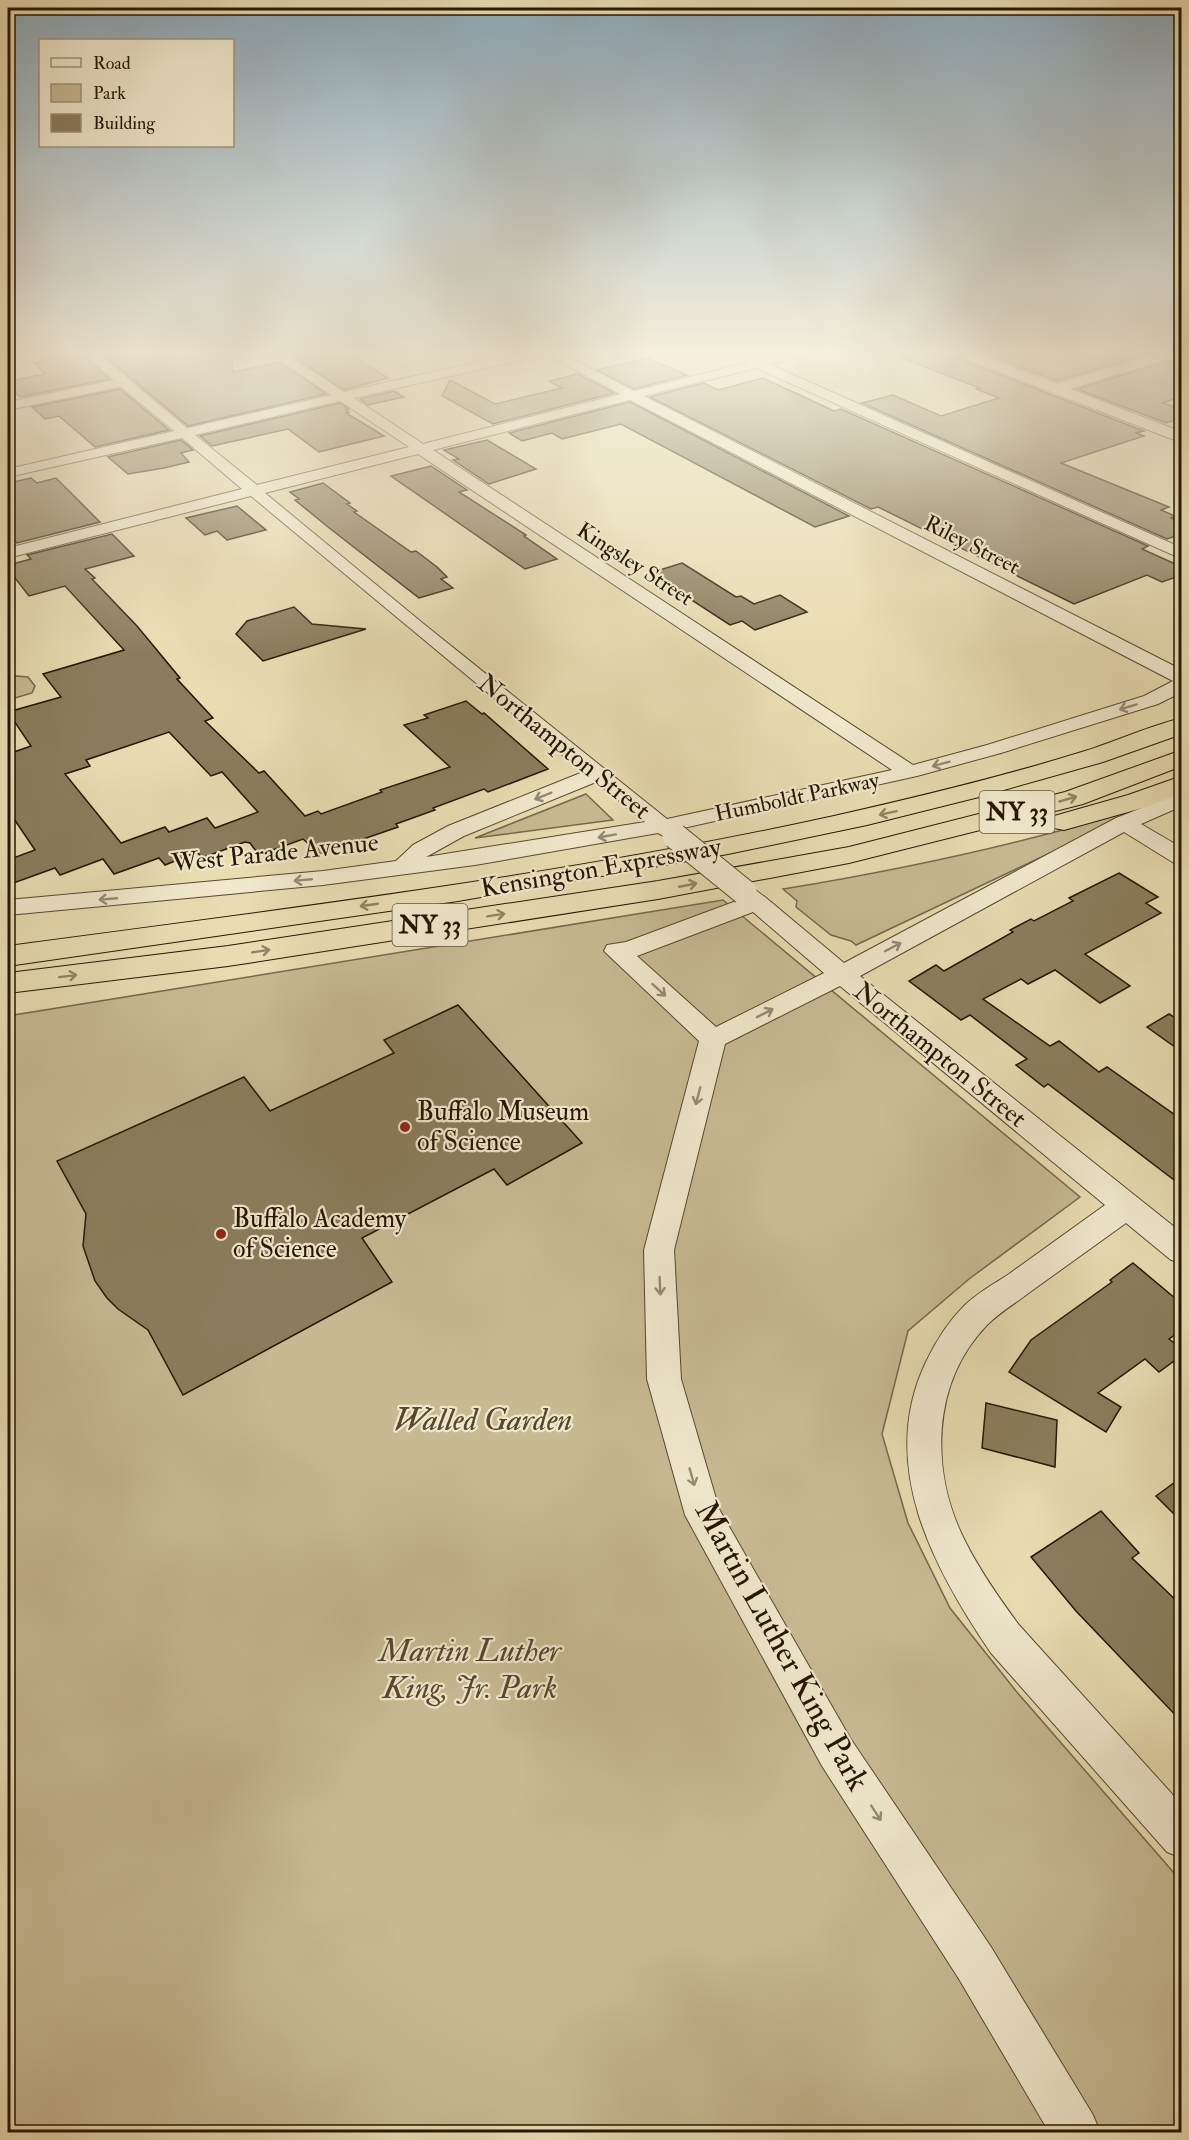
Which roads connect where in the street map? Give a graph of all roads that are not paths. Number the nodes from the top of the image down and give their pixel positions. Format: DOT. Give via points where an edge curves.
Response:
graph roads {
  1 [pos="97,453"];
  2 [pos="208,453"];
  3 [pos="404,453"];
  4 [pos="426,453"];
  5 [pos="744,453"];
  6 [pos="956,453"];
  7 [pos="8,473"];
  8 [pos="254,490"];
  9 [pos="8,553"];
  10 [pos="1182,554"];
  11 [pos="1182,678"];
  12 [pos="1182,684"];
  13 [pos="1182,701"];
  14 [pos="1182,724"];
  15 [pos="1182,757"];
  16 [pos="1046,771"];
  17 [pos="910,772"];
  18 [pos="598,774"];
  19 [pos="1182,784"];
  20 [pos="1182,798"];
  21 [pos="1124,823"];
  22 [pos="669,831"];
  23 [pos="849,855"];
  24 [pos="1182,858"];
  25 [pos="402,868"];
  26 [pos="751,897"];
  27 [pos="8,908"];
  28 [pos="116,940"];
  29 [pos="8,946"];
  30 [pos="842,975"];
  31 [pos="8,976"];
  32 [pos="713,1039"];
  33 [pos="1126,1206"];
  34 [pos="1182,1251"];
  35 [pos="1182,1837"];
  36 [pos="1076,2133"];
  1 -- 7 [label="street"];
  2 -- 8 [label="street, Northampton Street"];
  3 -- 8 [label="street"];
  4 -- 17 [label="street, Kingsley Street"];
  5 -- 11 [label="street, Riley Street"];
  6 -- 10 [label="street"];
  8 -- 9 [label="street"];
  8 -- 18 [label="street, Northampton Street"];
  12 -- 17 [label="street, Humboldt Parkway, one-way" via="1151,700"];
  13 -- 16 [label="highway"];
  14 -- 16 [label="highway, Kensington Expressway / NY 33"];
  23 -- 15 [label="highway, Kensington Expressway / NY 33, one-way" via="1074,798"];
  16 -- 28 [label="highway, Kensington Expressway / NY 33, one-way" via="908,809 623,866"];
  17 -- 22 [label="street, Humboldt Parkway"];
  18 -- 22 [label="street, Northampton Street"];
  18 -- 25 [label="street, West Parade Avenue, one-way" via="456,831 421,850"];
  19 -- 23 [label="highway" via="1042,829 931,850"];
  20 -- 21 [label="street"];
  21 -- 24 [label="street"];
  30 -- 21 [label="street, one-way"];
  22 -- 25 [label="street, Humboldt Parkway, one-way"];
  22 -- 26 [label="street, Northampton Street, bridge"];
  31 -- 23 [label="highway, Kensington Expressway / NY 33, one-way" via="228,956 658,890"];
  25 -- 27 [label="street, West Parade Avenue, one-way"];
  26 -- 30 [label="street, Northampton Street"];
  26 -- 32 [label="street, one-way" via="629,950 616,951"];
  28 -- 29 [label="highway"];
  28 -- 31 [label="highway, Kensington Expressway / NY 33"];
  32 -- 30 [label="street, one-way"];
  30 -- 33 [label="street, Northampton Street"];
  32 -- 36 [label="street, Martin Luther King Park, one-way" via="659,1250 664,1379 703,1515 836,1752 975,1963"];
  33 -- 34 [label="street, Northampton Street"];
  33 -- 35 [label="street" via="979,1313 955,1340 936,1372 922,1451 936,1517 985,1611 1005,1639"];
}
